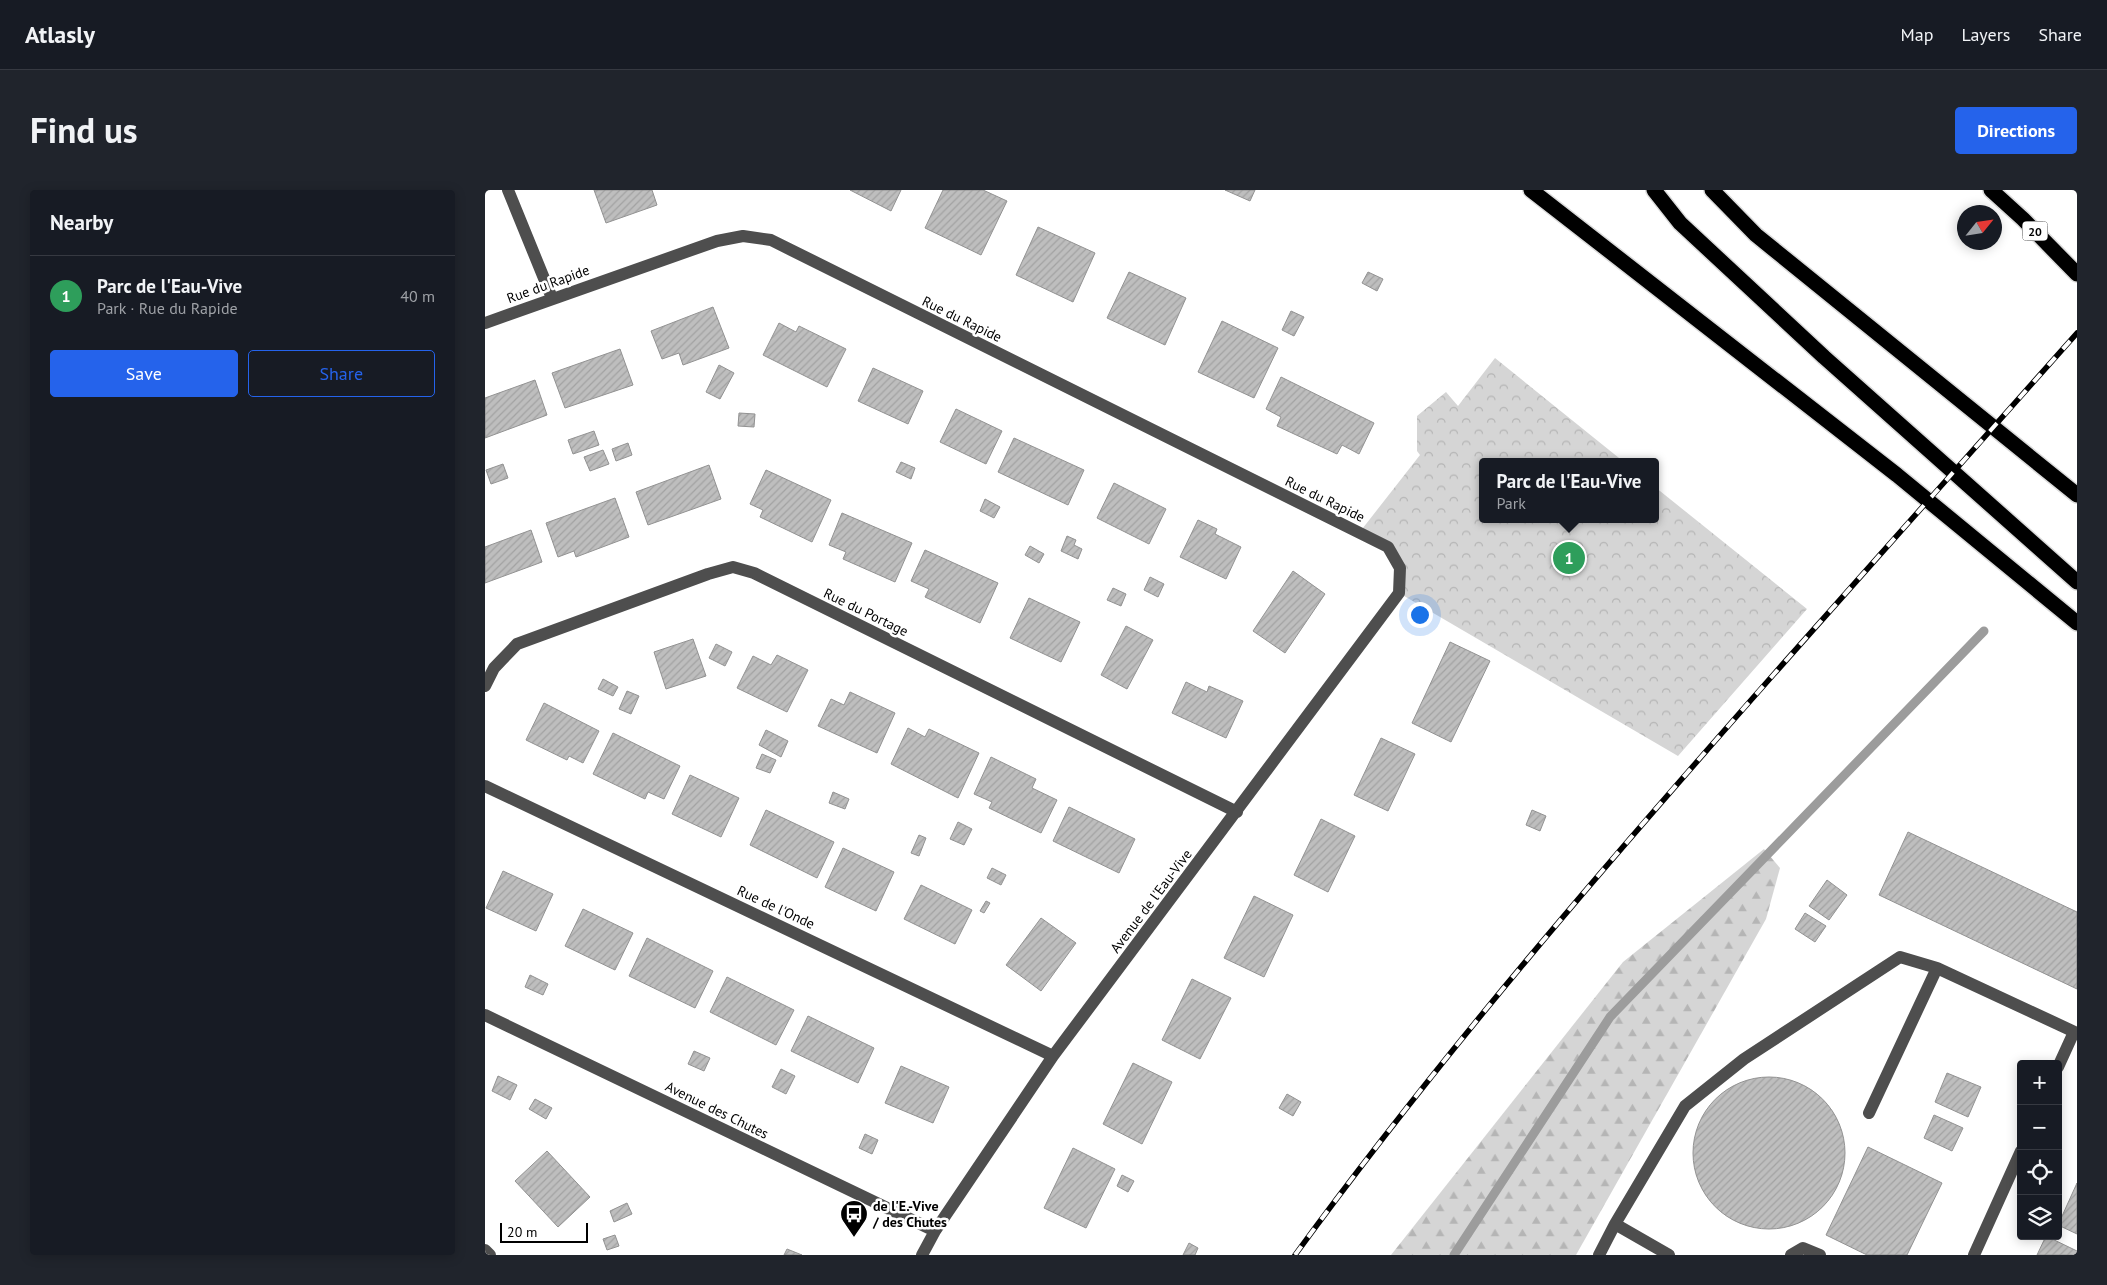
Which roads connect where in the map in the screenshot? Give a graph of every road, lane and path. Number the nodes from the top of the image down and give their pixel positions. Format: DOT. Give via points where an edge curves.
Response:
graph roads {
  1 [pos="509,190"];
  2 [pos="1531,190"];
  3 [pos="1654,190"];
  4 [pos="1712,190"];
  5 [pos="1991,190"];
  6 [pos="2077,274"];
  7 [pos="552,298"];
  8 [pos="485,323"];
  9 [pos="2077,495"];
  10 [pos="1400,568"];
  11 [pos="2077,582"];
  12 [pos="2077,623"];
  13 [pos="485,686"];
  14 [pos="485,786"];
  15 [pos="1237,812"];
  16 [pos="1937,968"];
  17 [pos="485,1016"];
  18 [pos="2076,1032"];
  19 [pos="1053,1056"];
  20 [pos="2062,1060"];
  21 [pos="1869,1113"];
  22 [pos="2017,1159"];
  23 [pos="1615,1224"];
  24 [pos="935,1231"];
  25 [pos="485,1250"];
  26 [pos="490,1255"];
  27 [pos="922,1255"];
  28 [pos="1599,1255"];
  29 [pos="1669,1255"];
  30 [pos="1791,1255"];
  31 [pos="1820,1255"];
  32 [pos="1974,1255"];
  1 -- 7 [label="street"];
  2 -- 12 [label="highway" via="1897,475"];
  3 -- 11 [label="highway" via="1680,223 1823,357"];
  4 -- 9 [label="highway" via="1756,235"];
  5 -- 6 [label="highway, 20"];
  7 -- 8 [label="street, Rue du Rapide"];
  7 -- 10 [label="street, Rue du Rapide" via="717,241 743,236 771,240 1387,547"];
  10 -- 15 [label="street, Avenue de l'Eau-Vive" via="1399,593"];
  13 -- 15 [label="street, Rue du Portage" via="494,668 517,644 733,567 763,578"];
  14 -- 19 [label="street, Rue de l'Onde"];
  15 -- 19 [label="street, Avenue de l'Eau-Vive"];
  16 -- 18 [label="street"];
  16 -- 21 [label="street"];
  16 -- 23 [label="street" via="1900,957 1744,1059 1692,1100 1685,1106"];
  17 -- 24 [label="street, Avenue des Chutes"];
  18 -- 20 [label="street"];
  19 -- 24 [label="street, Avenue de l'Eau-Vive"];
  22 -- 32 [label="street"];
  23 -- 28 [label="street"];
  23 -- 29 [label="street"];
  24 -- 27 [label="street, Avenue de l'Eau-Vive"];
  25 -- 26 [label="street"];
  30 -- 31 [label="street" via="1803,1248"];
}
